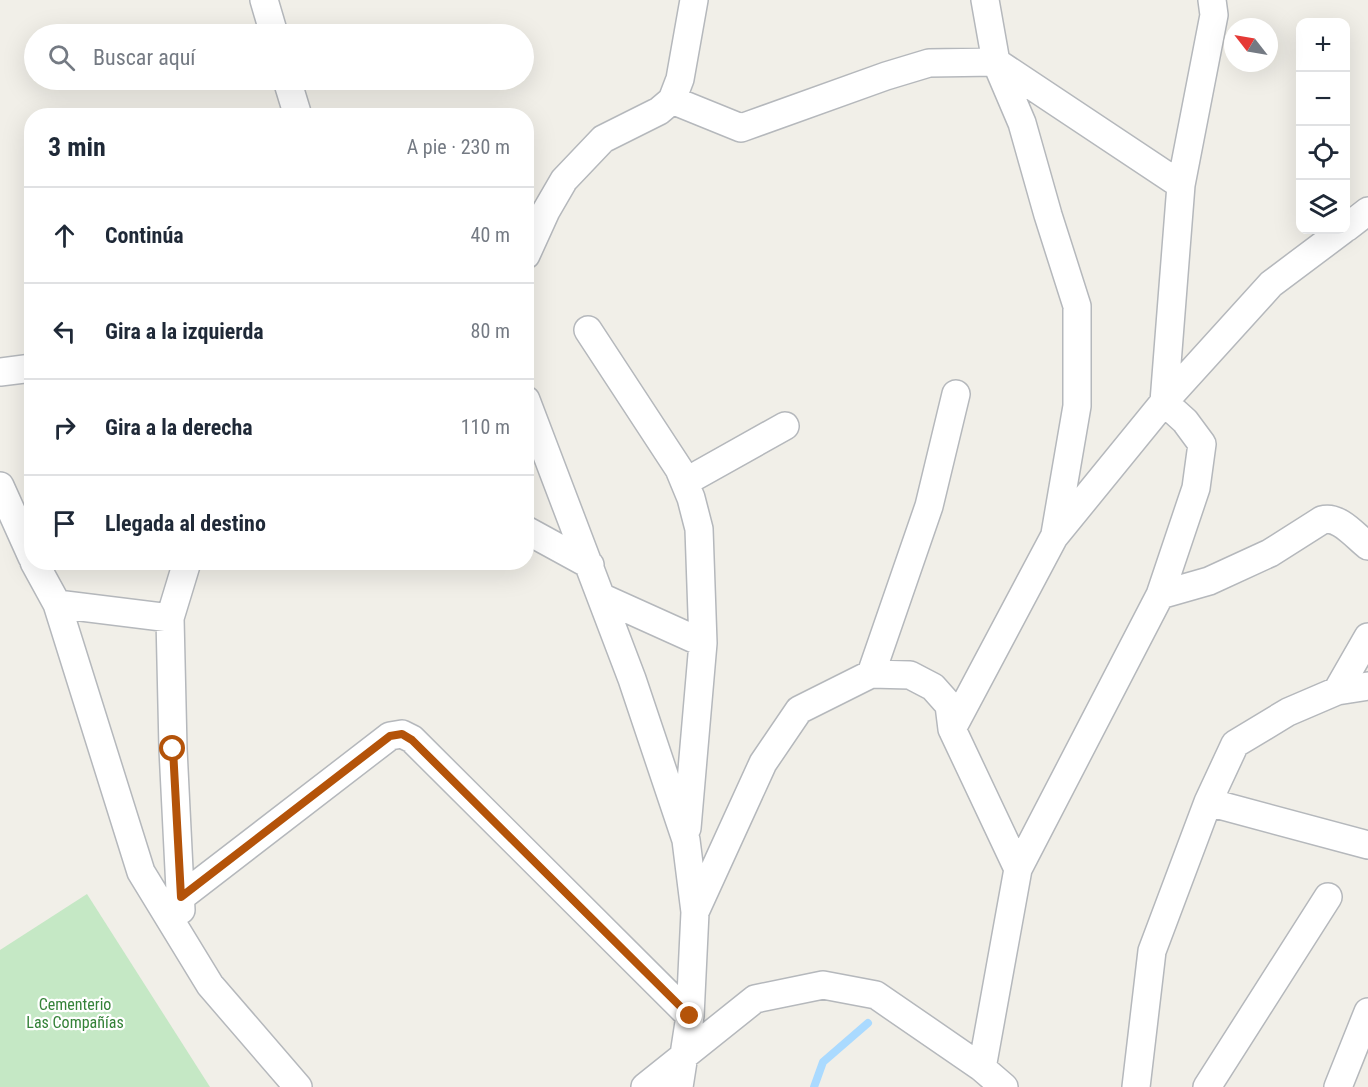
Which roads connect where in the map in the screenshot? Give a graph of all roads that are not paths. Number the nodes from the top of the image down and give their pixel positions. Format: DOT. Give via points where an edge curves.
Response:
graph roads {
  1 [pos="264,0"];
  2 [pos="694,0"];
  3 [pos="985,0"];
  4 [pos="1212,0"];
  5 [pos="271,24"];
  6 [pos="996,62"];
  7 [pos="290,90"];
  8 [pos="672,99"];
  9 [pos="296,108"];
  10 [pos="1181,185"];
  11 [pos="1368,211"];
  12 [pos="1350,224"];
  13 [pos="1337,234"];
  14 [pos="534,237"];
  15 [pos="588,330"];
  16 [pos="24,369"];
  17 [pos="0,372"];
  18 [pos="956,394"];
  19 [pos="1164,402"];
  20 [pos="534,421"];
  21 [pos="785,426"];
  22 [pos="685,482"];
  23 [pos="0,486"];
  24 [pos="8,526"];
  25 [pos="534,534"];
  26 [pos="1054,537"];
  27 [pos="1368,546"];
  28 [pos="24,547"];
  29 [pos="590,565"];
  30 [pos="38,570"];
  31 [pos="185,570"];
  32 [pos="1160,595"];
  33 [pos="602,597"];
  34 [pos="57,604"];
  35 [pos="170,618"];
  36 [pos="1368,637"];
  37 [pos="703,643"];
  38 [pos="871,674"];
  39 [pos="1368,686"];
  40 [pos="1337,691"];
  41 [pos="952,729"];
  42 [pos="1208,802"];
  43 [pos="686,840"];
  44 [pos="1368,845"];
  45 [pos="1018,869"];
  46 [pos="181,897"];
  47 [pos="1328,897"];
  48 [pos="695,912"];
  49 [pos="182,941"];
  50 [pos="1368,1012"];
  51 [pos="690,1016"];
  52 [pos="685,1053"];
  53 [pos="982,1068"];
  54 [pos="298,1087"];
  55 [pos="645,1087"];
  56 [pos="679,1087"];
  57 [pos="1004,1087"];
  58 [pos="1136,1087"];
  59 [pos="1207,1087"];
  60 [pos="1338,1087"];
  1 -- 5 [label="street"];
  2 -- 8 [label="street" via="680,79"];
  3 -- 6 [label="street"];
  4 -- 10 [label="street" via="1214,15"];
  6 -- 8 [label="street" via="929,63 741,128"];
  6 -- 10 [label="street"];
  6 -- 26 [label="street" via="1022,123 1077,306 1077,406"];
  7 -- 9 [label="street"];
  8 -- 14 [label="street" via="659,111 603,139 564,180"];
  10 -- 19 [label="street"];
  11 -- 12 [label="street"];
  13 -- 19 [label="street" via="1271,284"];
  15 -- 22 [label="street"];
  16 -- 17 [label="street"];
  18 -- 38 [label="street" via="929,506"];
  19 -- 26 [label="street"];
  19 -- 32 [label="street" via="1202,444 1196,488"];
  20 -- 29 [label="street"];
  21 -- 22 [label="street"];
  22 -- 37 [label="street" via="699,529"];
  23 -- 24 [label="street"];
  24 -- 28 [label="street"];
  25 -- 29 [label="street"];
  26 -- 41 [label="street"];
  27 -- 32 [label="street" via="1335,519 1328,518 1229,572"];
  29 -- 33 [label="street"];
  30 -- 34 [label="street"];
  31 -- 35 [label="street"];
  32 -- 45 [label="street"];
  33 -- 37 [label="street"];
  33 -- 43 [label="street"];
  34 -- 35 [label="street"];
  34 -- 49 [label="street" via="141,872"];
  35 -- 46 [label="street"];
  36 -- 40 [label="street"];
  37 -- 43 [label="street"];
  38 -- 41 [label="street" via="910,675 933,687 949,705"];
  38 -- 48 [label="street" via="799,710 762,763"];
  39 -- 40 [label="street"];
  40 -- 42 [label="street" via="1288,712 1235,744"];
  41 -- 45 [label="street"];
  42 -- 44 [label="street"];
  42 -- 58 [label="street" via="1152,951"];
  43 -- 48 [label="street"];
  45 -- 53 [label="street"];
  46 -- 49 [label="street"];
  46 -- 51 [label="street" via="390,736 402,734"];
  47 -- 59 [label="street"];
  48 -- 51 [label="street"];
  49 -- 54 [label="street" via="210,985"];
  50 -- 60 [label="street"];
  51 -- 52 [label="street"];
  52 -- 53 [label="street" via="755,999 823,985 876,995"];
  52 -- 55 [label="street"];
  52 -- 56 [label="street"];
  53 -- 57 [label="street"];
}
